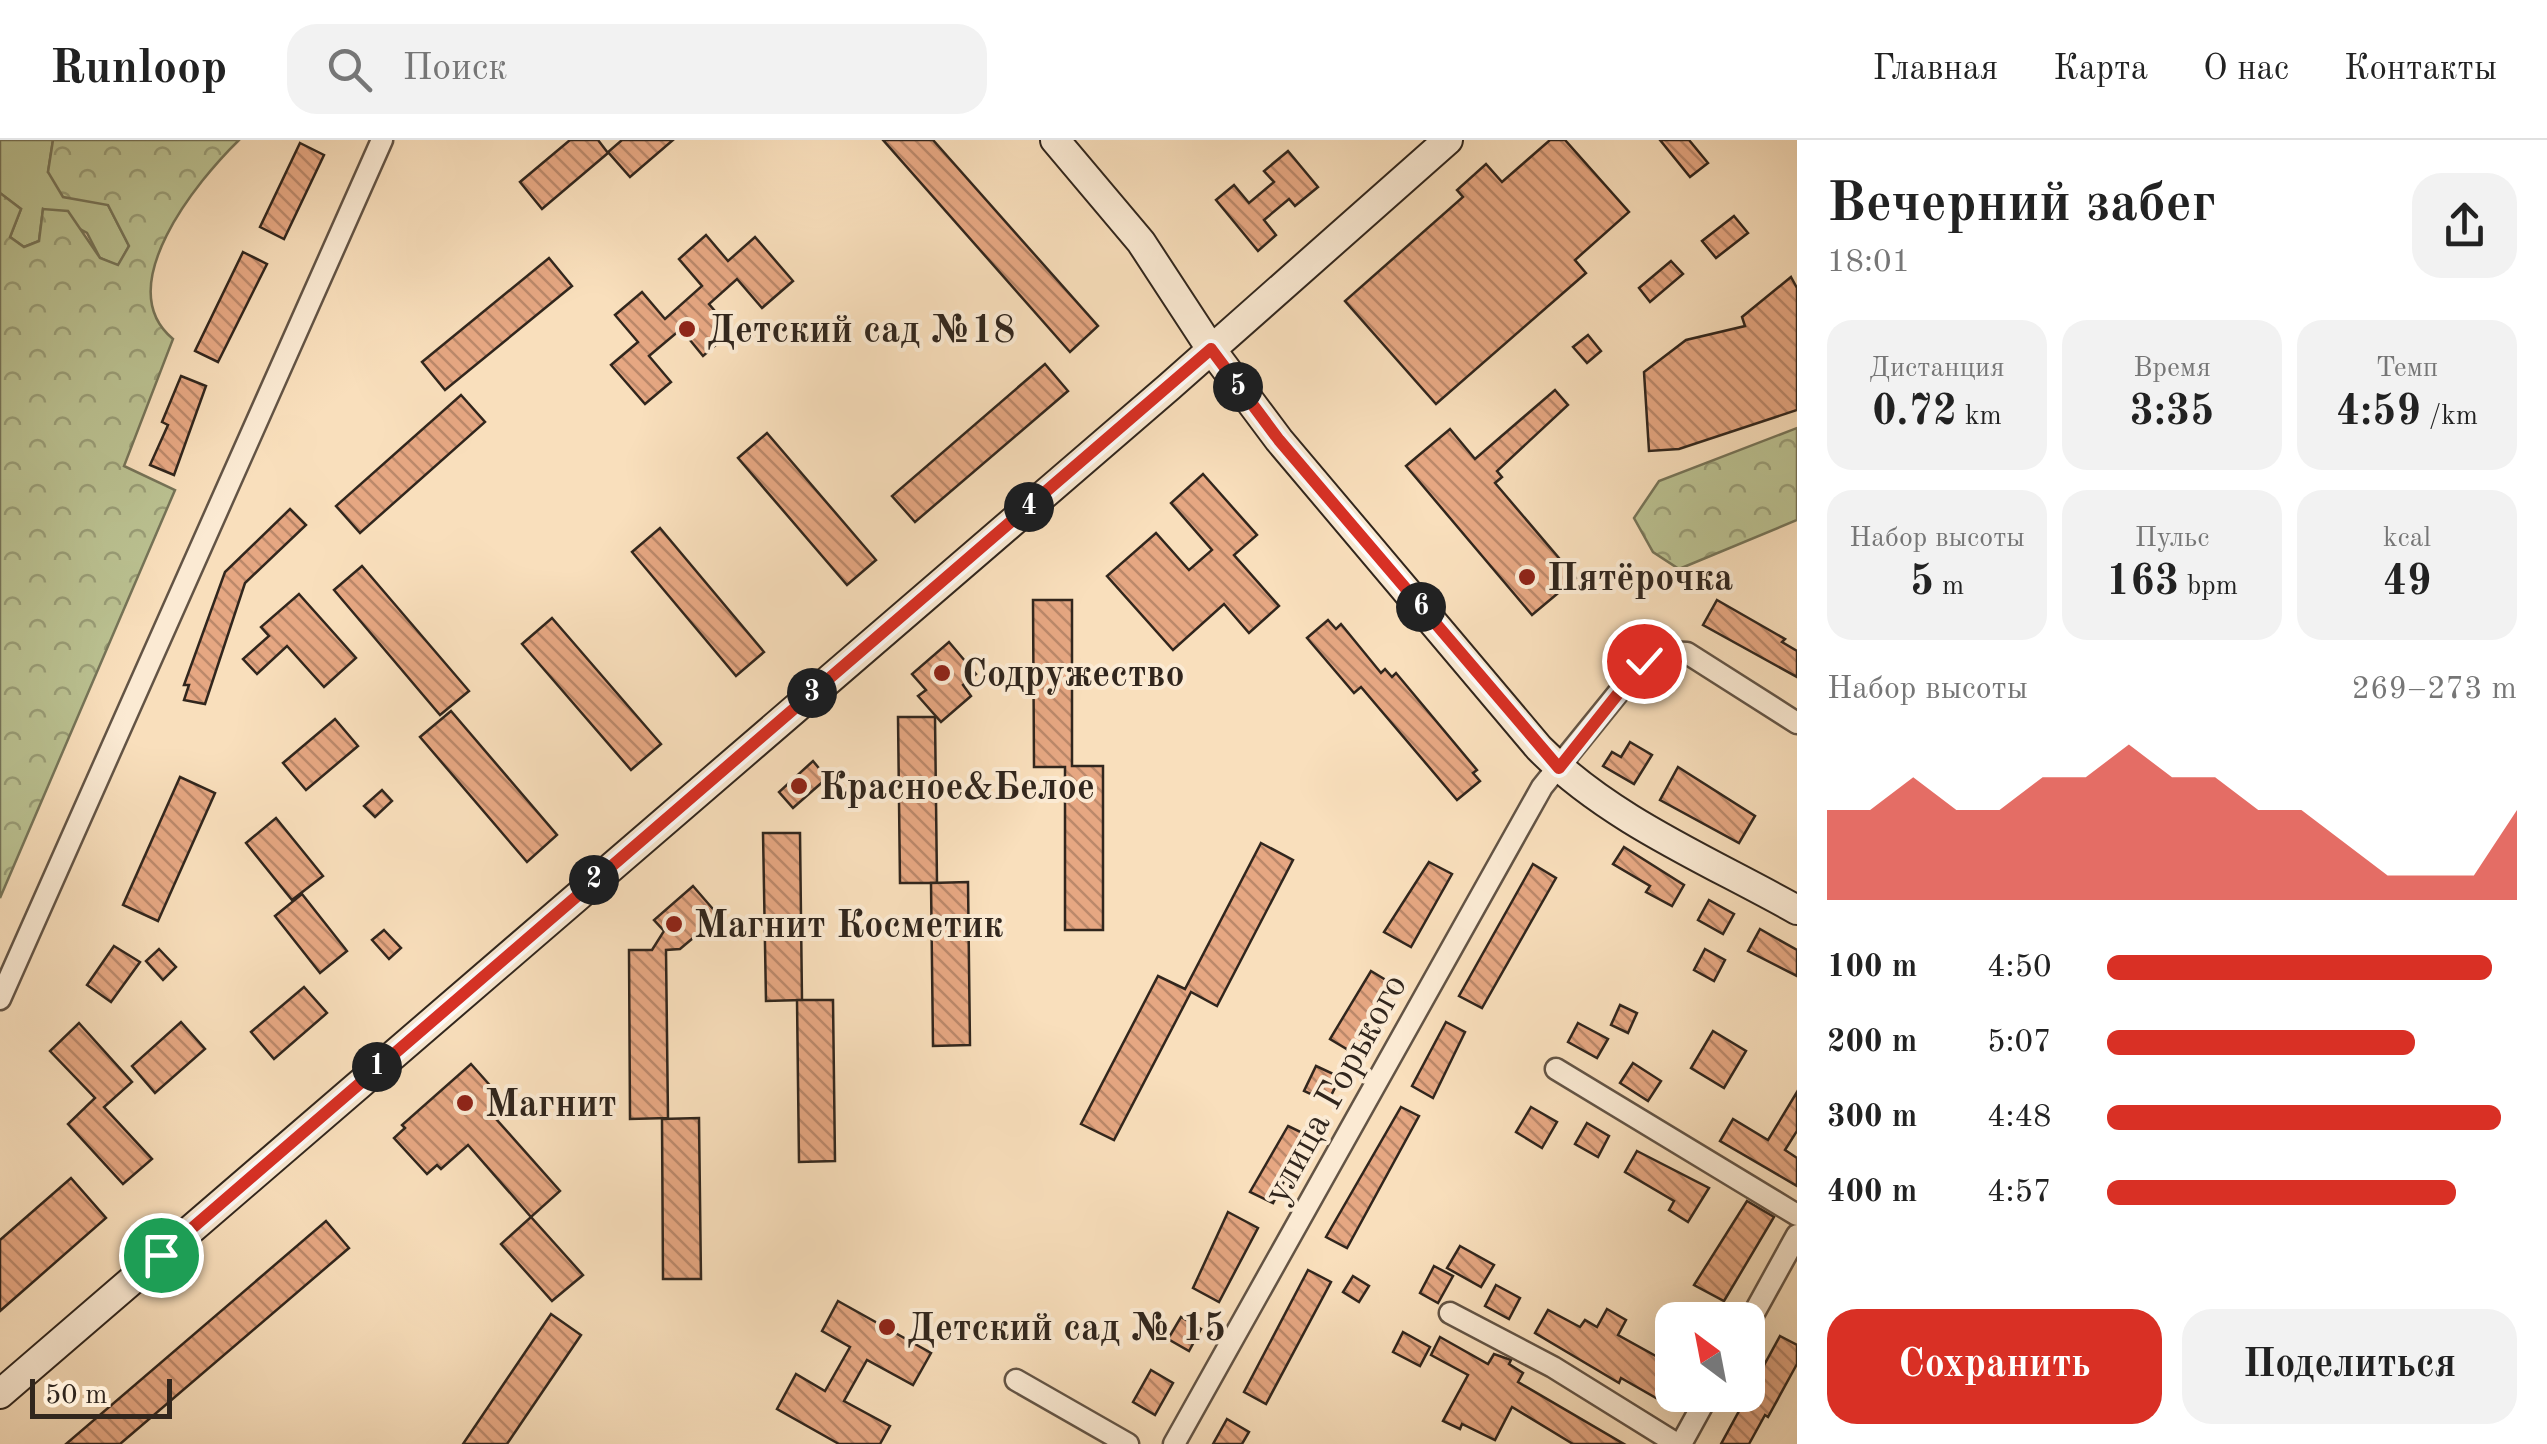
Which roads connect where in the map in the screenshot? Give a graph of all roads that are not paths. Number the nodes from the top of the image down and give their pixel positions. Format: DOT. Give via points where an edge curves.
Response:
graph roads {
  1 [pos="382,140"];
  2 [pos="1056,140"];
  3 [pos="1448,140"];
  4 [pos="1211,349"];
  5 [pos="1797,723"];
  6 [pos="1559,768"];
  7 [pos="1797,910"];
  8 [pos="0,999"];
  9 [pos="1556,1069"];
  10 [pos="1797,1215"];
  11 [pos="1797,1235"];
  12 [pos="1760,1302"];
  13 [pos="1450,1313"];
  14 [pos="1016,1380"];
  15 [pos="0,1394"];
  16 [pos="1698,1412"];
  17 [pos="1128,1444"];
  18 [pos="1174,1444"];
  19 [pos="1679,1444"];
  1 -- 8 [label="street"];
  2 -- 4 [label="main road" via="1140,242"];
  3 -- 4 [label="main road"];
  4 -- 6 [label="main road" via="1279,440"];
  4 -- 15 [label="main road"];
  5 -- 6 [label="street, улица Горького" via="1686,653 1664,652 1644,661"];
  6 -- 7 [label="main road" via="1630,818"];
  6 -- 18 [label="street, улица Горького" via="1520,825"];
  9 -- 10 [label="street"];
  11 -- 12 [label="street"];
  13 -- 19 [label="street"];
  14 -- 17 [label="street"];
  16 -- 19 [label="street"];
}
